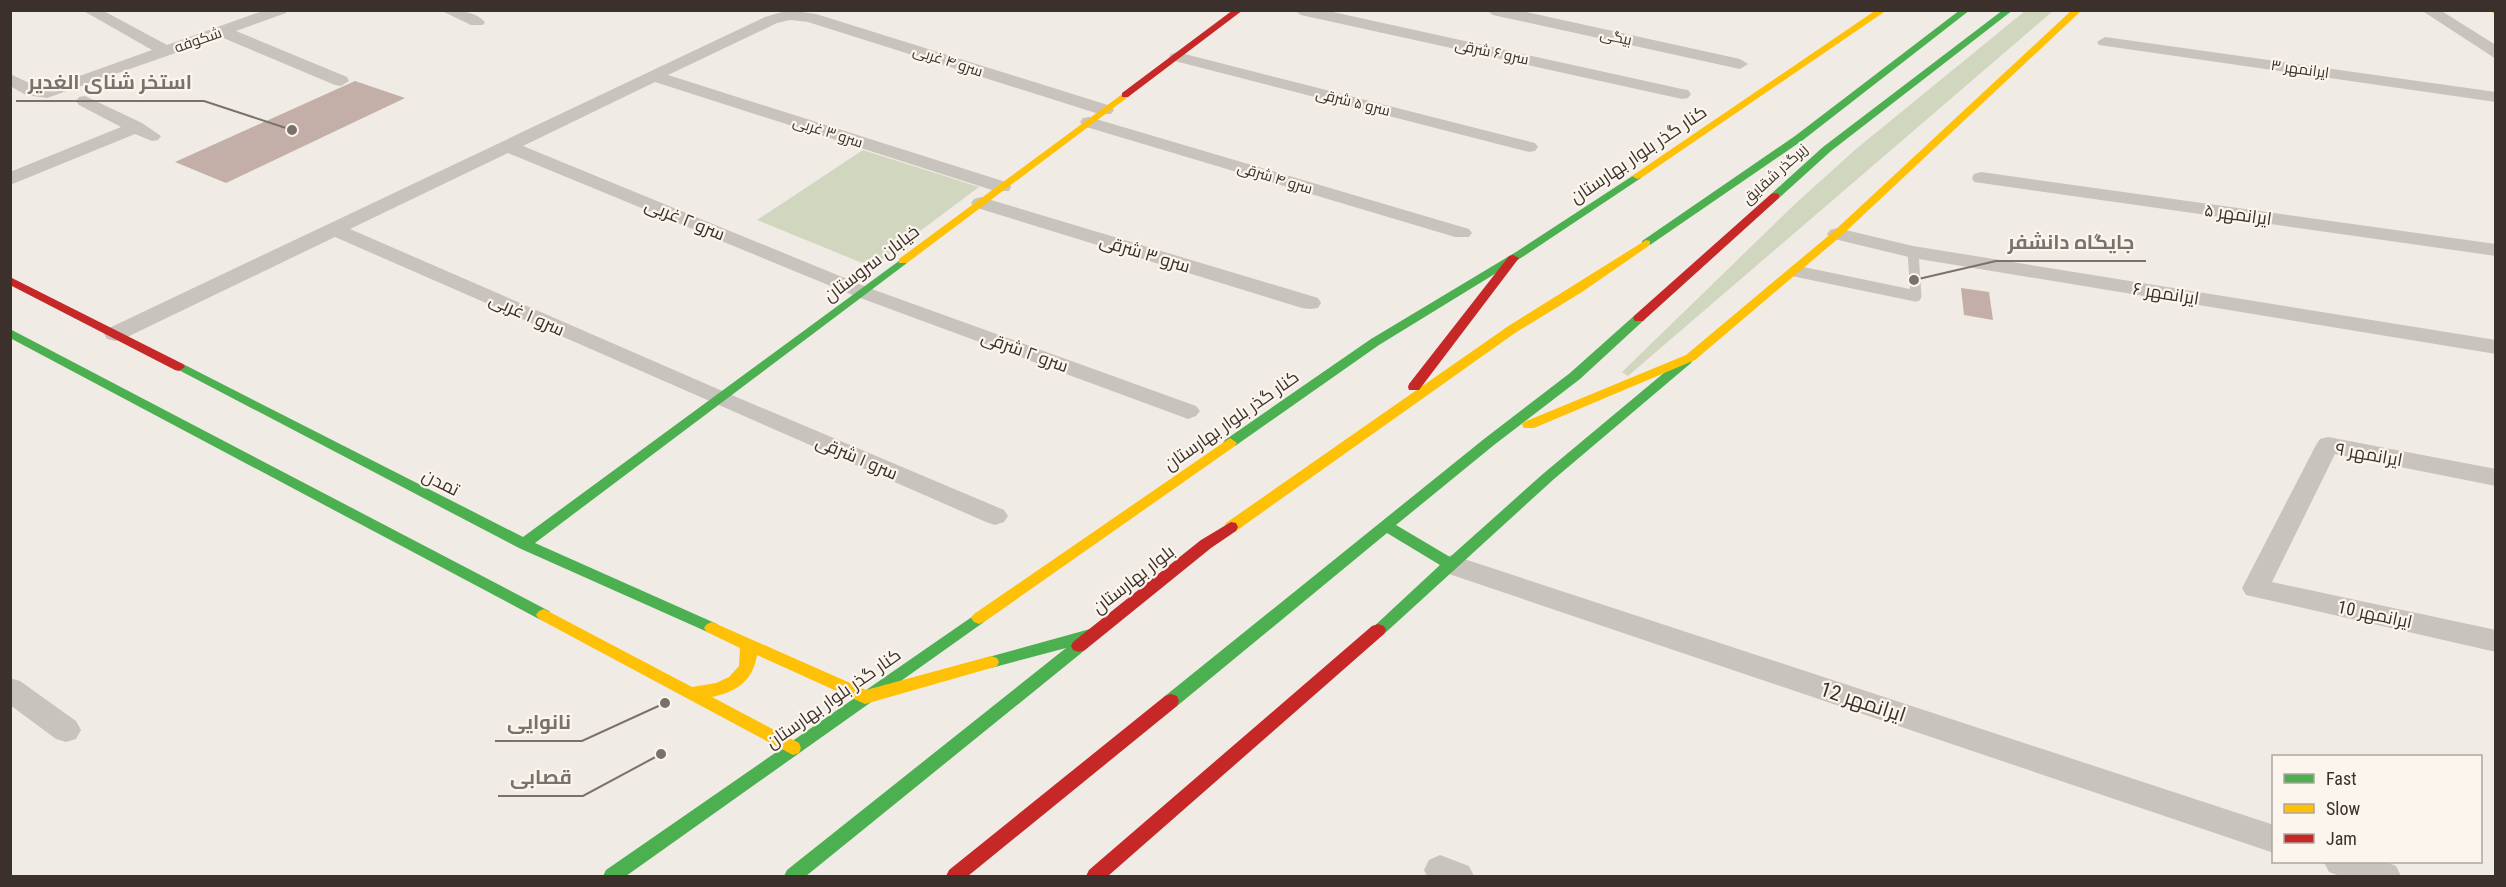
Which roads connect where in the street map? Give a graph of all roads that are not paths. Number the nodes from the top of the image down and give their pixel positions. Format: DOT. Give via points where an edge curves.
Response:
graph roads {
  1 [pos="89,10"];
  2 [pos="281,10"];
  3 [pos="447,10"];
  4 [pos="1239,10"];
  5 [pos="1493,10"];
  6 [pos="1883,10"];
  7 [pos="1966,10"];
  8 [pos="2009,10"];
  9 [pos="2078,10"];
  10 [pos="2428,10"];
  11 [pos="2491,10"];
  12 [pos="1308,11"];
  13 [pos="2496,12"];
  14 [pos="477,22"];
  15 [pos="222,31"];
  16 [pos="2105,42"];
  17 [pos="166,51"];
  18 [pos="2496,54"];
  19 [pos="1177,57"];
  20 [pos="1740,64"];
  21 [pos="653,76"];
  22 [pos="10,79"];
  23 [pos="341,81"];
  24 [pos="1682,94"];
  25 [pos="2496,97"];
  26 [pos="85,101"];
  27 [pos="1105,110"];
  28 [pos="1089,123"];
  29 [pos="507,146"];
  30 [pos="1529,147"];
  31 [pos="1981,178"];
  32 [pos="10,179"];
  33 [pos="1002,187"];
  34 [pos="981,203"];
  35 [pos="334,229"];
  36 [pos="1462,233"];
  37 [pos="1837,234"];
  38 [pos="2496,250"];
  39 [pos="1913,252"];
  40 [pos="1513,258"];
  41 [pos="1795,271"];
  42 [pos="10,280"];
  43 [pos="862,292"];
  44 [pos="1310,303"];
  45 [pos="1511,330"];
  46 [pos="10,333"];
  47 [pos="115,334"];
  48 [pos="2496,347"];
  49 [pos="1691,357"];
  50 [pos="719,398"];
  51 [pos="1188,411"];
  52 [pos="1390,417"];
  53 [pos="1489,442"];
  54 [pos="2496,478"];
  55 [pos="995,516"];
  56 [pos="1386,526"];
  57 [pos="524,544"];
  58 [pos="1452,565"];
  59 [pos="2255,588"];
  60 [pos="1090,635"];
  61 [pos="2496,641"];
  62 [pos="748,643"];
  63 [pos="10,689"];
  64 [pos="693,693"];
  65 [pos="865,697"];
  66 [pos="66,730"];
  67 [pos="793,748"];
  68 [pos="2272,838"];
  69 [pos="2346,863"];
  70 [pos="612,876"];
  71 [pos="793,876"];
  72 [pos="955,876"];
  73 [pos="1095,876"];
  74 [pos="2385,876"];
  1 -- 17 [label="street"];
  2 -- 15 [label="street, شکوفه"];
  3 -- 14 [label="street"];
  4 -- 19 [label="main road, خیابان سروستان"];
  5 -- 20 [label="street, بیگی"];
  6 -- 40 [label="main road, کنار گذر بلوار بهارستان"];
  7 -- 45 [label="main road, زیرگذر شقایق" via="1799,138 1578,289"];
  8 -- 53 [label="main road, زیرگذر شقایق" via="1827,149 1575,376"];
  9 -- 37 [label="main road"];
  10 -- 18 [label="street"];
  11 -- 13 [label="main road"];
  12 -- 24 [label="street, سرو ۶ شرقی"];
  15 -- 17 [label="street, شکوفه"];
  15 -- 23 [label="street"];
  16 -- 25 [label="street, ایرانمهر ۳"];
  17 -- 22 [label="street, شکوفه" via="47,93 32,91"];
  19 -- 27 [label="main road, خیابان سروستان"];
  19 -- 30 [label="street, سرو ۵ شرقی"];
  21 -- 27 [label="street, سرو ۴ غربی" via="771,20 790,15 810,17"];
  21 -- 29 [label="street"];
  21 -- 33 [label="street, سرو ۳ غربی"];
  26 -- 32 [label="street" via="144,132"];
  27 -- 28 [label="main road, خیابان سروستان"];
  28 -- 33 [label="main road, خیابان سروستان"];
  28 -- 36 [label="street, سرو ۴ شرقی"];
  29 -- 35 [label="street"];
  29 -- 43 [label="street, سرو ۲ غربی"];
  31 -- 38 [label="street, ایرانمهر ۵"];
  33 -- 34 [label="main road, خیابان سروستان"];
  34 -- 43 [label="main road, خیابان سروستان"];
  34 -- 44 [label="street, سرو ۳ شرقی"];
  35 -- 47 [label="street"];
  35 -- 50 [label="street, سرو ۱ غربی"];
  37 -- 39 [label="street, ایرانمهر ۶"];
  37 -- 41 [label="main road"];
  39 -- 41 [label="lane" via="1916,296"];
  39 -- 48 [label="street, ایرانمهر ۶"];
  40 -- 52 [label="main road"];
  40 -- 65 [label="main road, کنار گذر بلوار بهارستان" via="1375,342"];
  41 -- 49 [label="main road"];
  42 -- 47 [label="main road, تمدن"];
  43 -- 50 [label="main road, خیابان سروستان"];
  43 -- 51 [label="street, سرو ۲ شرقی"];
  45 -- 52 [label="main road, بلوار بهارستان"];
  46 -- 64 [label="main road"];
  47 -- 57 [label="main road, تمدن"];
  49 -- 53 [label="main road"];
  49 -- 58 [label="main road" via="1549,476"];
  50 -- 55 [label="street, سرو ۱ شرقی"];
  50 -- 57 [label="main road, خیابان سروستان"];
  52 -- 60 [label="main road, بلوار بهارستان" via="1206,544"];
  53 -- 56 [label="main road"];
  54 -- 59 [label="street, ایرانمهر ۹" via="2328,445"];
  56 -- 58 [label="main road"];
  56 -- 72 [label="main road"];
  57 -- 62 [label="main road, تمدن"];
  58 -- 68 [label="street, ایرانمهر 12"];
  58 -- 73 [label="main road"];
  59 -- 61 [label="street, ایرانمهر 10"];
  60 -- 65 [label="main road"];
  60 -- 71 [label="main road, بلوار بهارستان"];
  62 -- 64 [label="main road" via="752,656 747,671 732,684 712,692"];
  62 -- 65 [label="main road, تمدن"];
  63 -- 66 [label="street"];
  64 -- 67 [label="main road"];
  65 -- 67 [label="main road, کنار گذر بلوار بهارستان"];
  67 -- 70 [label="main road, کنار گذر بلوار بهارستان"];
  69 -- 74 [label="street"];
}
